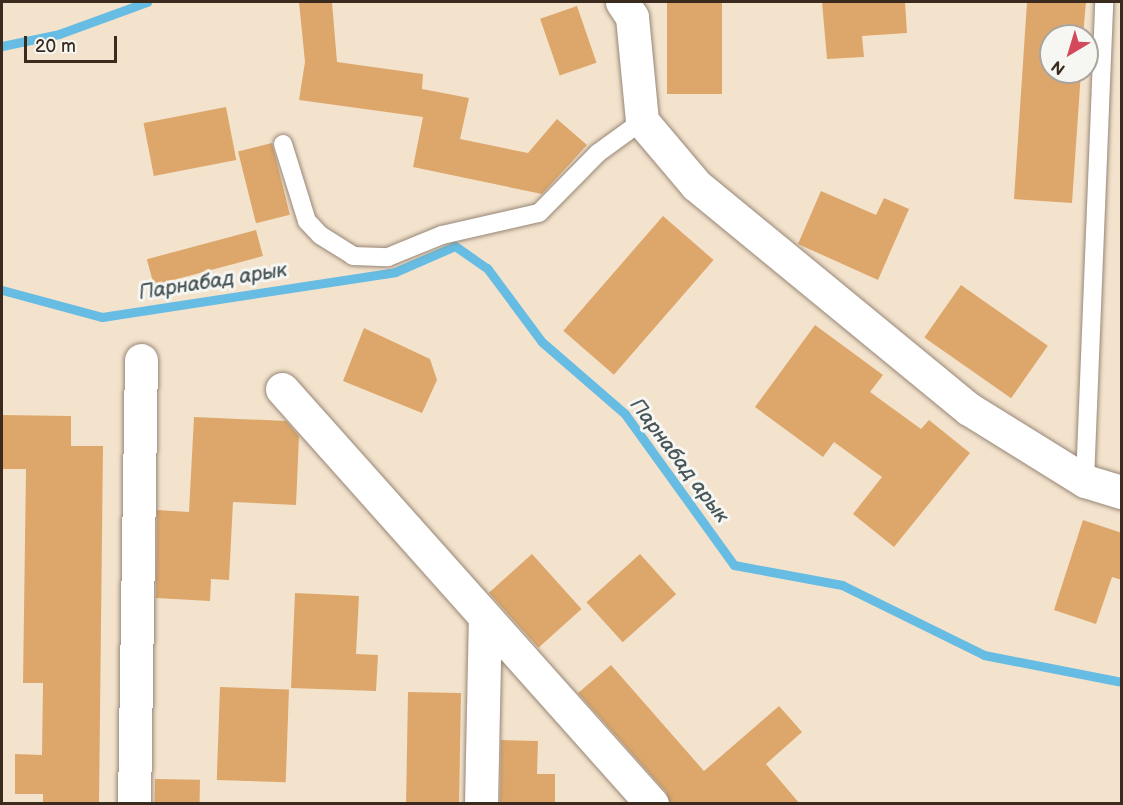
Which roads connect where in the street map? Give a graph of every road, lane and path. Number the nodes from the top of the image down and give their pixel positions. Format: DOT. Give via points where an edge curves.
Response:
graph roads {
  1 [pos="622,2"];
  2 [pos="1104,2"];
  3 [pos="642,121"];
  4 [pos="284,144"];
  5 [pos="141,360"];
  6 [pos="282,389"];
  7 [pos="1084,481"];
  8 [pos="1122,492"];
  9 [pos="484,619"];
  10 [pos="134,804"];
  11 [pos="481,804"];
  12 [pos="652,804"];
  1 -- 3 [label="street" via="632,17"];
  2 -- 7 [label="lane"];
  3 -- 4 [label="lane" via="598,153 539,213 442,235 388,257 353,256 307,221"];
  3 -- 7 [label="street" via="696,185 969,410"];
  5 -- 10 [label="street"];
  6 -- 9 [label="street"];
  7 -- 8 [label="street"];
  9 -- 11 [label="street"];
  9 -- 12 [label="street"];
}
